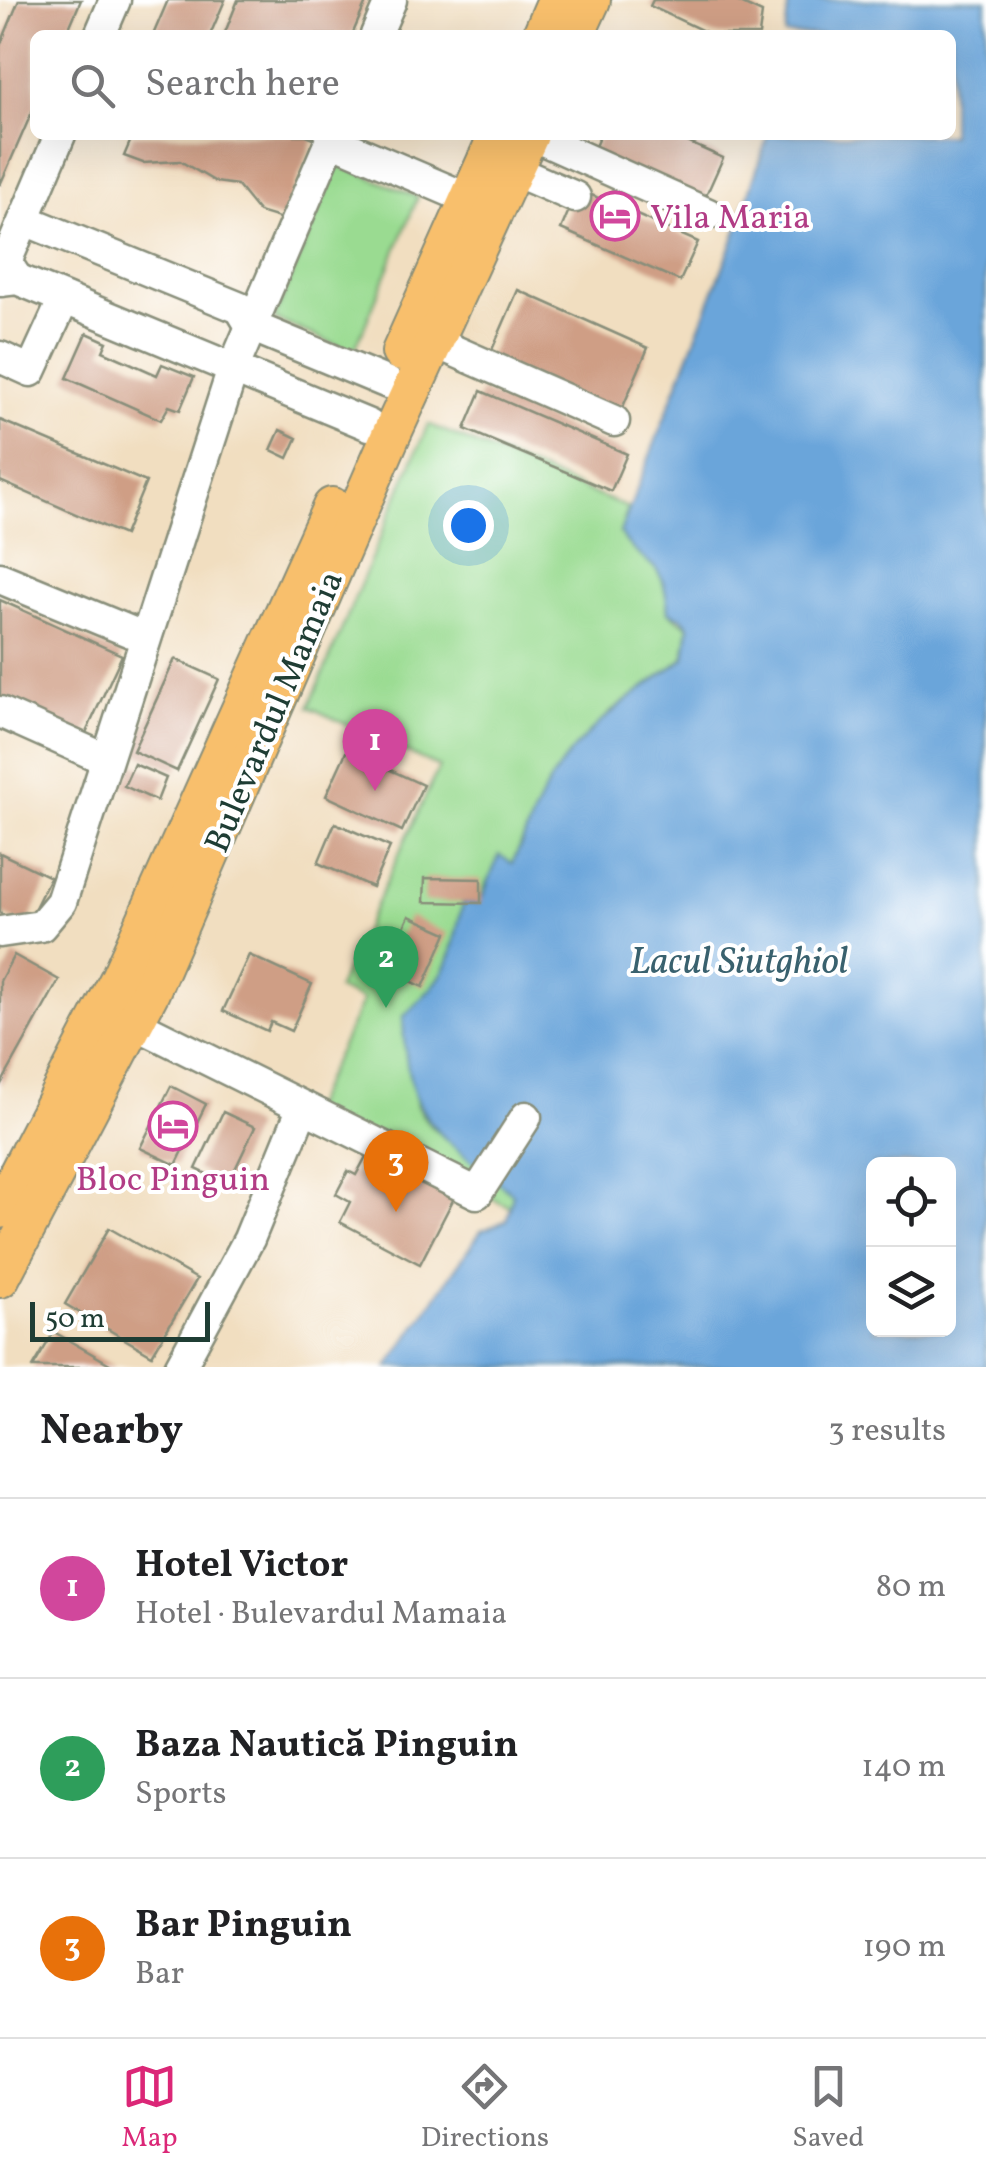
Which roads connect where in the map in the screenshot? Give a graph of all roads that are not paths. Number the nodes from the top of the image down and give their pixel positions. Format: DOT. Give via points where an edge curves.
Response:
graph roads {
  1 [pos="115,0"];
  2 [pos="390,0"];
  3 [pos="102,30"];
  4 [pos="378,30"];
  5 [pos="58,140"];
  6 [pos="331,140"];
  7 [pos="339,140"];
  8 [pos="496,140"];
  9 [pos="528,140"];
  10 [pos="541,140"];
  11 [pos="513,170"];
  12 [pos="575,197"];
  13 [pos="469,200"];
  14 [pos="708,214"];
  15 [pos="25,220"];
  16 [pos="8,280"];
  17 [pos="64,298"];
  18 [pos="251,326"];
  19 [pos="434,342"];
  20 [pos="0,357"];
  21 [pos="233,369"];
  22 [pos="388,383"];
  23 [pos="614,420"];
  24 [pos="368,425"];
  25 [pos="0,578"];
  26 [pos="143,637"];
  27 [pos="0,712"];
  28 [pos="104,760"];
  29 [pos="0,932"];
  30 [pos="134,1023"];
  31 [pos="303,1107"];
  32 [pos="526,1117"];
  33 [pos="4,1192"];
  34 [pos="0,1278"];
  35 [pos="180,1367"];
  1 -- 3 [label="street"];
  2 -- 4 [label="street"];
  5 -- 15 [label="street"];
  6 -- 18 [label="street"];
  7 -- 13 [label="street"];
  8 -- 13 [label="main road, Bulevardul Mamaia"];
  9 -- 11 [label="main road, Bulevardul Mamaia"];
  10 -- 14 [label="street"];
  11 -- 12 [label="street"];
  11 -- 19 [label="main road, Bulevardul Mamaia"];
  13 -- 22 [label="main road, Bulevardul Mamaia"];
  15 -- 16 [label="street" via="6,262"];
  15 -- 18 [label="street" via="240,308"];
  16 -- 17 [label="street"];
  17 -- 20 [label="street" via="31,371"];
  17 -- 21 [label="street"];
  18 -- 21 [label="street"];
  18 -- 22 [label="street"];
  19 -- 23 [label="street"];
  19 -- 30 [label="main road, Bulevardul Mamaia"];
  21 -- 24 [label="street"];
  21 -- 26 [label="street"];
  22 -- 24 [label="main road, Bulevardul Mamaia"];
  24 -- 33 [label="main road, Bulevardul Mamaia" via="120,978"];
  25 -- 26 [label="street"];
  26 -- 28 [label="street"];
  27 -- 28 [label="street"];
  28 -- 29 [label="street" via="61,902 41,926"];
  30 -- 31 [label="street"];
  30 -- 34 [label="main road, Bulevardul Mamaia"];
  31 -- 32 [label="street" via="477,1193"];
  31 -- 35 [label="street" via="249,1239"];
}
